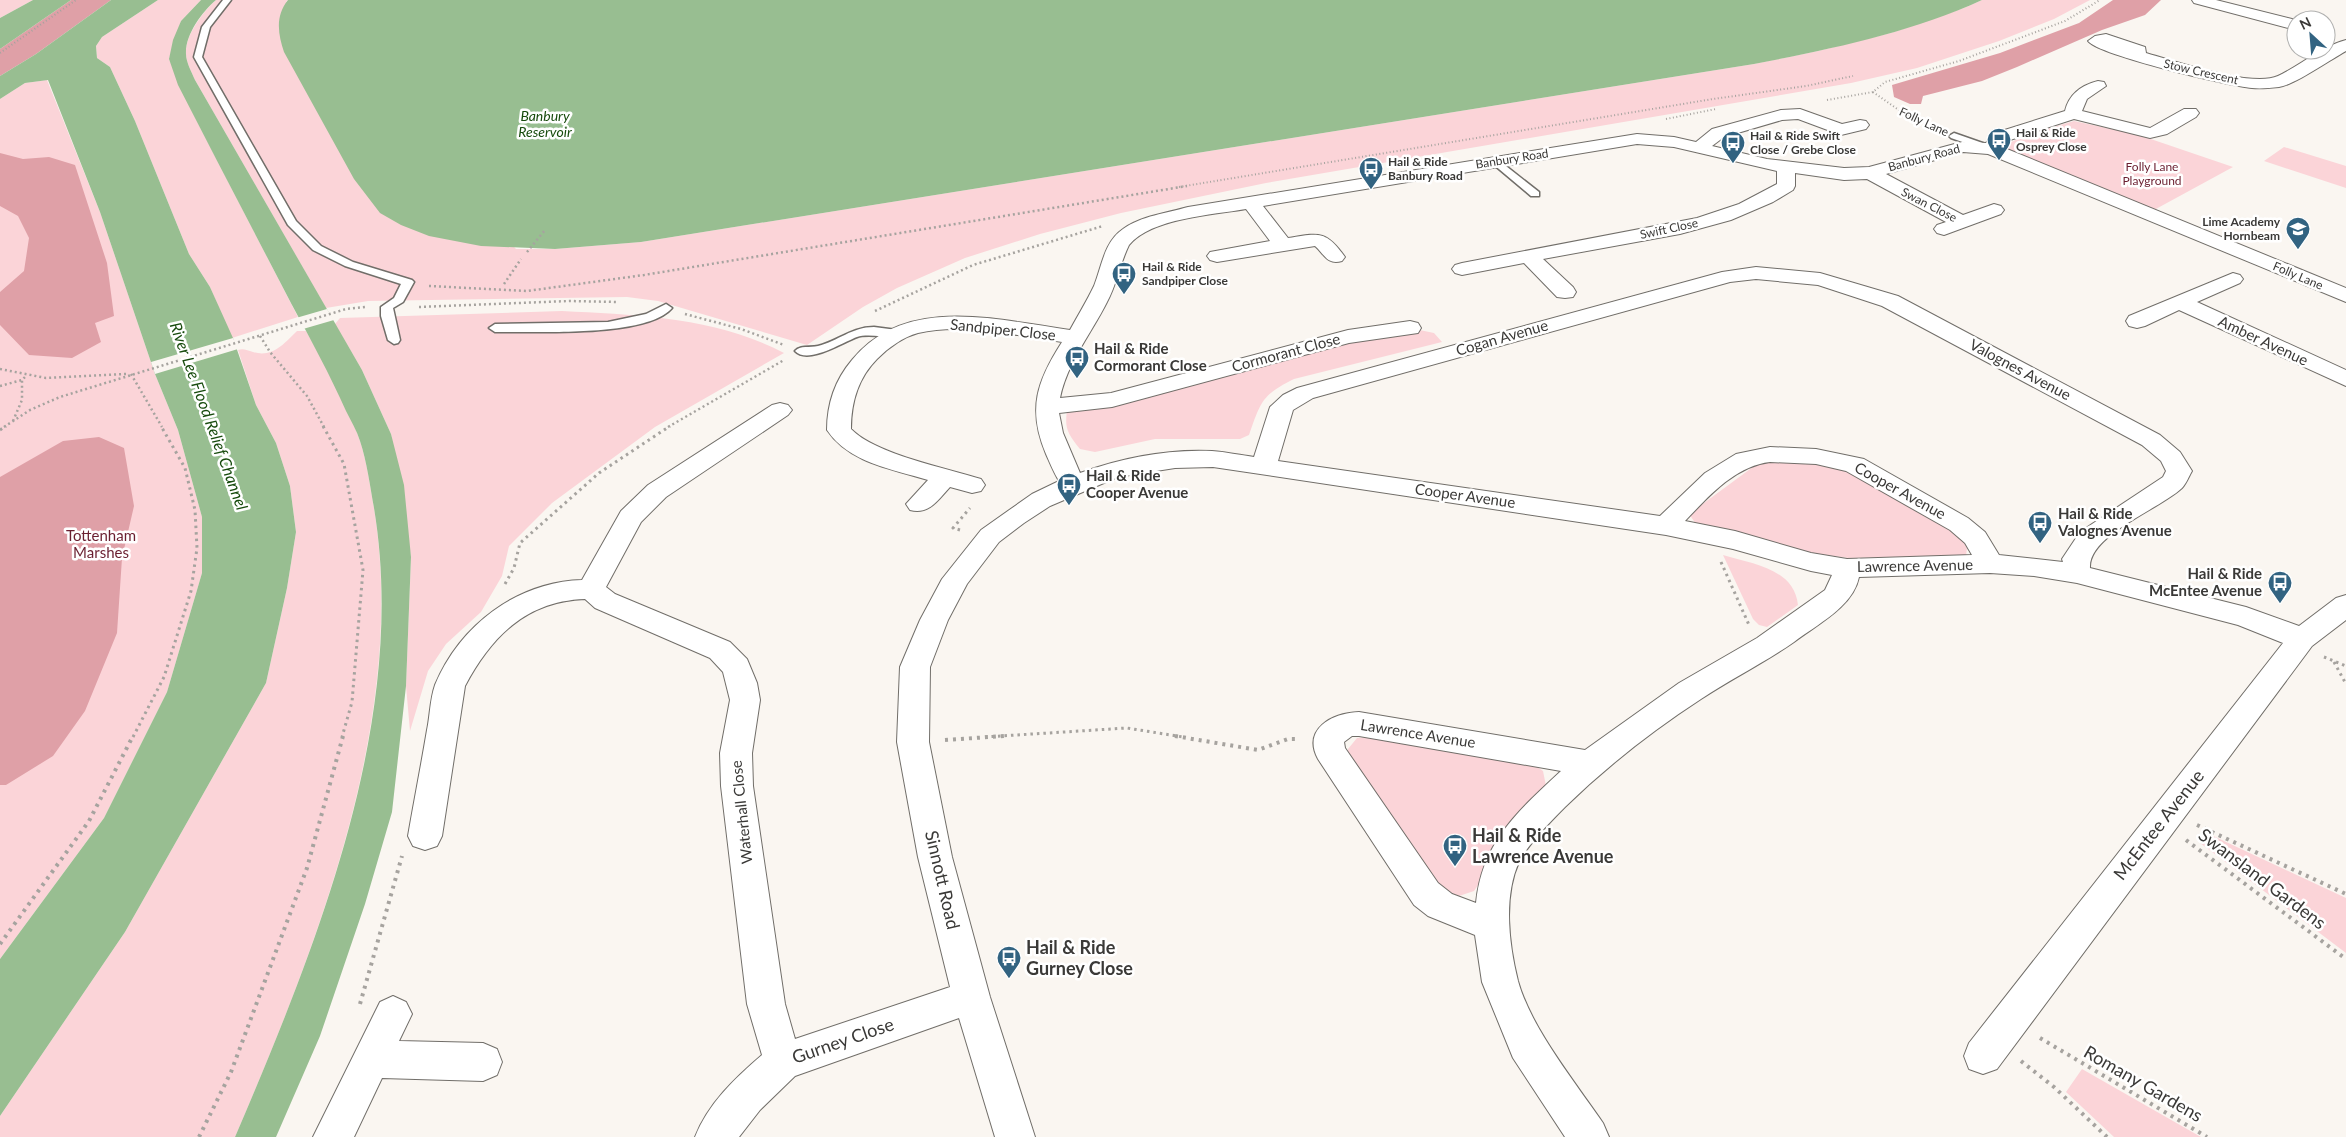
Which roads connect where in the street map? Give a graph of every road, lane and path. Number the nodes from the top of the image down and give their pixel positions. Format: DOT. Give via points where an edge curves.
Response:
graph roads {
  1 [pos="76,0"];
  2 [pos="227,0"];
  3 [pos="2100,0"];
  4 [pos="2199,0"];
  5 [pos="2286,22"];
  6 [pos="2342,41"];
  7 [pos="0,52"];
  8 [pos="2138,56"];
  9 [pos="1853,76"];
  10 [pos="2098,86"];
  11 [pos="2190,113"];
  12 [pos="2073,114"];
  13 [pos="1860,124"];
  14 [pos="1954,136"];
  15 [pos="1701,147"];
  16 [pos="1991,149"];
  17 [pos="1497,162"];
  18 [pos="1786,168"];
  19 [pos="1870,173"];
  20 [pos="1535,194"];
  21 [pos="1250,202"];
  22 [pos="1994,210"];
  23 [pos="1961,222"];
  24 [pos="1102,226"];
  25 [pos="545,230"];
  26 [pos="1943,230"];
  27 [pos="1283,245"];
  28 [pos="527,252"];
  29 [pos="1217,256"];
  30 [pos="1528,256"];
  31 [pos="1335,257"];
  32 [pos="521,259"];
  33 [pos="1462,269"];
  34 [pos="2233,279"];
  35 [pos="408,282"];
  36 [pos="1699,283"];
  37 [pos="504,284"];
  38 [pos="1565,292"];
  39 [pos="2346,296"];
  40 [pos="2179,302"];
  41 [pos="346,308"];
  42 [pos="666,308"];
  43 [pos="870,314"];
  44 [pos="2137,321"];
  45 [pos="494,328"];
  46 [pos="1410,328"];
  47 [pos="896,334"];
  48 [pos="260,336"];
  49 [pos="1076,337"];
  50 [pos="394,340"];
  51 [pos="796,354"];
  52 [pos="769,368"];
  53 [pos="0,369"];
  54 [pos="132,374"];
  55 [pos="26,376"];
  56 [pos="2346,379"];
  57 [pos="22,380"];
  58 [pos="0,386"];
  59 [pos="1047,407"];
  60 [pos="780,410"];
  61 [pos="13,421"];
  62 [pos="0,430"];
  63 [pos="1264,466"];
  64 [pos="945,477"];
  65 [pos="1075,484"];
  66 [pos="972,485"];
  67 [pos="919,504"];
  68 [pos="1666,526"];
  69 [pos="1708,534"];
  70 [pos="1990,564"];
  71 [pos="1847,568"];
  72 [pos="2076,574"];
  73 [pos="591,589"];
  74 [pos="2346,605"];
  75 [pos="934,620"];
  76 [pos="1767,646"];
  77 [pos="2311,647"];
  78 [pos="2334,661"];
  79 [pos="2346,666"];
  80 [pos="2346,684"];
  81 [pos="1288,739"];
  82 [pos="948,740"];
  83 [pos="1590,763"];
  84 [pos="2165,817"];
  85 [pos="414,843"];
  86 [pos="2346,894"];
  87 [pos="1491,925"];
  88 [pos="0,944"];
  89 [pos="2346,959"];
  90 [pos="365,985"];
  91 [pos="971,997"];
  92 [pos="393,1014"];
  93 [pos="1989,1048"];
  94 [pos="2066,1055"];
  95 [pos="371,1059"];
  96 [pos="483,1062"];
  97 [pos="783,1062"];
  98 [pos="199,1137"];
  99 [pos="333,1137"];
  100 [pos="715,1137"];
  101 [pos="1015,1137"];
  102 [pos="1589,1137"];
  103 [pos="2107,1137"];
  104 [pos="2207,1137"];
  1 -- 7 [label="path"];
  2 -- 35 [label="lane" via="206,27 198,57 292,223 317,248 349,264"];
  3 -- 14 [label="path, Folly Lane" via="2065,21 1959,60 1885,82 1873,92 1906,115"];
  4 -- 5 [label="street"];
  6 -- 8 [label="street, Stow Crescent" via="2278,82 2216,78"];
  9 -- 35 [label="path" via="644,275 527,290 434,287"];
  10 -- 12 [label="street" via="2080,96"];
  11 -- 12 [label="street" via="2150,133"];
  12 -- 16 [label="street" via="2001,137"];
  13 -- 15 [label="street" via="1840,130 1800,114 1780,115 1718,133"];
  14 -- 16 [label="lane, Folly Lane"];
  15 -- 17 [label="street, Banbury Road" via="1637,139"];
  15 -- 18 [label="street, Banbury Road"];
  16 -- 19 [label="street, Banbury Road" via="1962,147"];
  16 -- 39 [label="street, Folly Lane"];
  17 -- 20 [label="lane"];
  17 -- 21 [label="street, Banbury Road"];
  18 -- 19 [label="street, Banbury Road" via="1844,174"];
  18 -- 30 [label="street, Swift Close" via="1786,186 1719,218"];
  19 -- 23 [label="street, Swan Close"];
  21 -- 27 [label="street"];
  21 -- 49 [label="street, Banbury Road" via="1161,220 1127,235 1117,248 1098,302"];
  22 -- 23 [label="street, Swan Close"];
  23 -- 26 [label="street, Swan Close"];
  24 -- 43 [label="path" via="973,264"];
  25 -- 28 [label="path"];
  27 -- 29 [label="street"];
  27 -- 31 [label="street" via="1320,240"];
  30 -- 33 [label="street, Swift Close"];
  30 -- 38 [label="street"];
  32 -- 37 [label="path"];
  34 -- 40 [label="street"];
  35 -- 50 [label="lane" via="399,300 387,307"];
  36 -- 63 [label="street, Cogan Avenue" via="1306,393 1282,407"];
  36 -- 72 [label="street, Valognes Avenue" via="1747,274 1789,275 1820,279 1870,293 2152,440 2171,457 2179,471 2173,482 2089,538 2076,558"];
  40 -- 44 [label="street"];
  40 -- 56 [label="street, Amber Avenue"];
  41 -- 48 [label="path"];
  42 -- 45 [label="lane" via="655,316 612,326"];
  46 -- 59 [label="street, Cormorant Close" via="1348,337 1112,400"];
  47 -- 49 [label="street, Sandpiper Close" via="914,327 951,324"];
  47 -- 51 [label="lane" via="862,332 828,349"];
  47 -- 64 [label="street, Sandpiper Close" via="871,351 854,371 838,415 839,430 852,444 872,454"];
  48 -- 54 [label="path"];
  48 -- 98 [label="path" via="307,396 344,464 363,570 352,702 307,868 230,1072"];
  49 -- 59 [label="street, Banbury Road" via="1051,384"];
  51 -- 52 [label="path"];
  53 -- 55 [label="path"];
  54 -- 55 [label="path"];
  54 -- 61 [label="path" via="60,397"];
  54 -- 88 [label="path" via="185,468 195,510 197,548 191,591 164,677 89,821"];
  55 -- 57 [label="path"];
  57 -- 58 [label="path"];
  57 -- 61 [label="path" via="22,400"];
  59 -- 65 [label="street, Banbury Road" via="1054,441"];
  60 -- 73 [label="street" via="657,491 630,517"];
  61 -- 62 [label="path"];
  63 -- 65 [label="street, Cooper Avenue" via="1213,459 1176,460 1113,470"];
  63 -- 68 [label="street, Cooper Avenue"];
  64 -- 66 [label="street, Sandpiper Close"];
  64 -- 67 [label="street"];
  65 -- 75 [label="street, Cooper Avenue" via="1041,500 990,536 956,579"];
  68 -- 69 [label="street, Cooper Avenue"];
  68 -- 70 [label="street, Cooper Avenue" via="1682,506 1743,460 1758,456 1822,456 1855,465 1959,524 1976,538"];
  69 -- 71 [label="street, Cooper Avenue" via="1811,562"];
  69 -- 76 [label="path" via="1750,628"];
  70 -- 71 [label="street, Lawrence Avenue"];
  70 -- 72 [label="street, Lawrence Avenue"];
  71 -- 76 [label="street, Lawrence Avenue" via="1844,583 1835,597"];
  72 -- 77 [label="street, Lawrence Avenue" via="2246,618"];
  73 -- 85 [label="street" via="562,590 526,603 482,634 450,686"];
  73 -- 97 [label="street, Waterhall Close" via="605,601 720,650 736,667 745,700 736,753 737,786 766,1004"];
  74 -- 77 [label="street, McEntee Avenue"];
  75 -- 91 [label="street, Sinnott Road" via="915,667 913,742 935,857"];
  76 -- 83 [label="street, Lawrence Avenue" via="1690,691"];
  77 -- 78 [label="path"];
  77 -- 84 [label="street, McEntee Avenue"];
  78 -- 79 [label="path"];
  78 -- 80 [label="path"];
  81 -- 82 [label="path" via="1258,750 1127,728"];
  83 -- 87 [label="street, Lawrence Avenue" via="1544,807 1504,856 1495,885"];
  83 -- 87 [label="street, Lawrence Avenue" via="1360,724 1346,724 1328,739 1329,750 1426,894 1440,905"];
  84 -- 86 [label="path, Swansland Gardens" via="2208,830"];
  84 -- 89 [label="path, Swansland Gardens" via="2198,848"];
  84 -- 93 [label="street, McEntee Avenue"];
  85 -- 90 [label="path"];
  87 -- 102 [label="street, Lawrence Avenue" via="1500,982 1526,1045"];
  91 -- 97 [label="street, Gurney Close"];
  91 -- 101 [label="street, Sinnott Road"];
  92 -- 95 [label="street"];
  93 -- 103 [label="path" via="2054,1087"];
  94 -- 104 [label="path, Romany Gardens"];
  95 -- 96 [label="street"];
  95 -- 99 [label="street"];
  97 -- 100 [label="street, Gurney Close" via="732,1110"];
}
